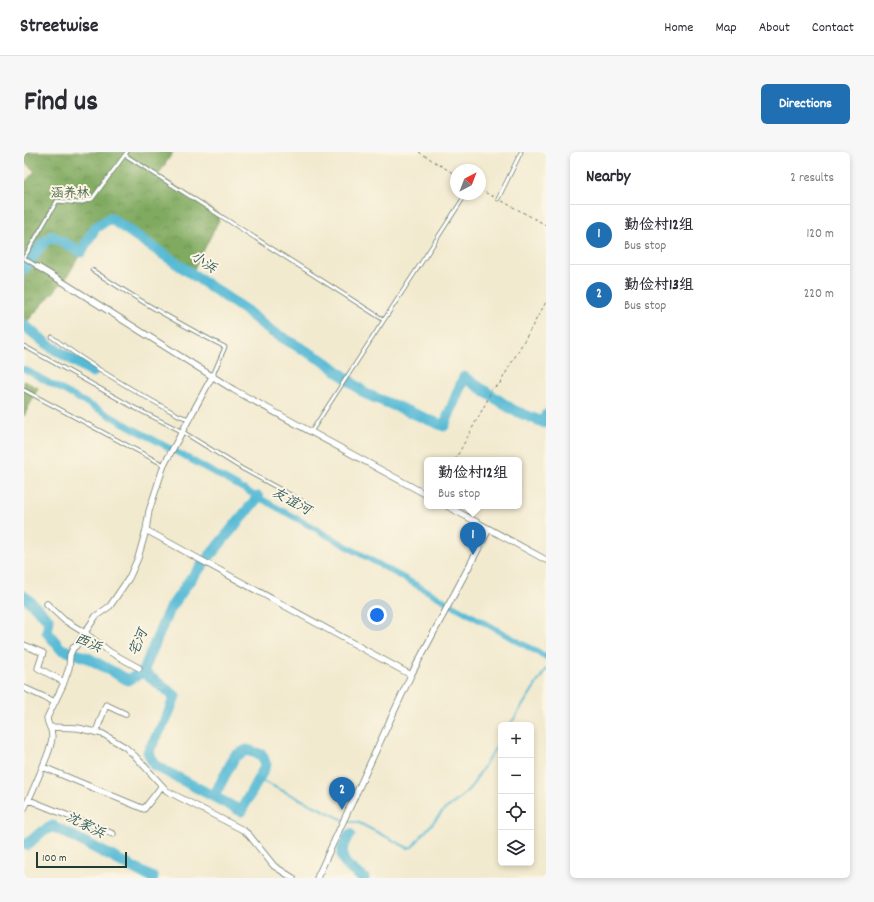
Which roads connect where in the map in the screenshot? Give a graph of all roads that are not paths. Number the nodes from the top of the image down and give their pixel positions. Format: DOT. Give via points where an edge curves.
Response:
graph roads {
  1 [pos="521,152"];
  2 [pos="126,153"];
  3 [pos="498,199"];
  4 [pos="462,200"];
  5 [pos="24,258"];
  6 [pos="38,267"];
  7 [pos="92,270"];
  8 [pos="384,320"];
  9 [pos="52,337"];
  10 [pos="24,346"];
  11 [pos="213,375"];
  12 [pos="24,390"];
  13 [pos="189,419"];
  14 [pos="311,432"];
  15 [pos="181,434"];
  16 [pos="164,465"];
  17 [pos="424,493"];
  18 [pos="313,507"];
  19 [pos="452,509"];
  20 [pos="489,529"];
  21 [pos="146,530"];
  22 [pos="546,560"];
  23 [pos="47,604"];
  24 [pos="85,633"];
  25 [pos="24,645"];
  26 [pos="139,668"];
  27 [pos="411,675"];
  28 [pos="64,682"];
  29 [pos="24,688"];
  30 [pos="55,702"];
  31 [pos="125,714"];
  32 [pos="51,727"];
  33 [pos="96,732"];
  34 [pos="43,767"];
  35 [pos="162,786"];
  36 [pos="29,800"];
  37 [pos="24,809"];
  38 [pos="113,834"];
  39 [pos="293,878"];
  40 [pos="316,878"];
  1 -- 3 [label="lane"];
  2 -- 5 [label="lane" via="92,200 80,203 57,200"];
  2 -- 8 [label="lane"];
  4 -- 8 [label="lane"];
  5 -- 6 [label="lane"];
  6 -- 11 [label="street"];
  7 -- 11 [label="lane" via="185,327 225,347"];
  8 -- 14 [label="lane"];
  9 -- 13 [label="lane" via="103,373"];
  10 -- 15 [label="lane"];
  11 -- 13 [label="street"];
  11 -- 14 [label="street" via="234,390"];
  12 -- 16 [label="lane"];
  13 -- 15 [label="street"];
  14 -- 17 [label="street"];
  15 -- 16 [label="street"];
  15 -- 18 [label="lane"];
  16 -- 21 [label="street" via="149,511"];
  19 -- 20 [label="street"];
  20 -- 22 [label="street"];
  20 -- 27 [label="street"];
  21 -- 24 [label="street" via="129,578 115,600 96,616"];
  21 -- 27 [label="street"];
  23 -- 24 [label="street" via="64,620"];
  24 -- 26 [label="street" via="110,652"];
  24 -- 28 [label="street" via="70,653 69,668"];
  25 -- 28 [label="street" via="43,653 38,668"];
  27 -- 40 [label="street"];
  28 -- 30 [label="street"];
  29 -- 30 [label="street"];
  30 -- 32 [label="street" via="47,718"];
  31 -- 33 [label="street" via="106,705"];
  32 -- 33 [label="street"];
  32 -- 34 [label="street" via="52,738"];
  33 -- 35 [label="street" via="125,747"];
  34 -- 35 [label="street" via="144,809"];
  34 -- 36 [label="street"];
  35 -- 39 [label="street" via="179,798 243,830 274,866"];
  36 -- 37 [label="street"];
  36 -- 38 [label="street"];
}
